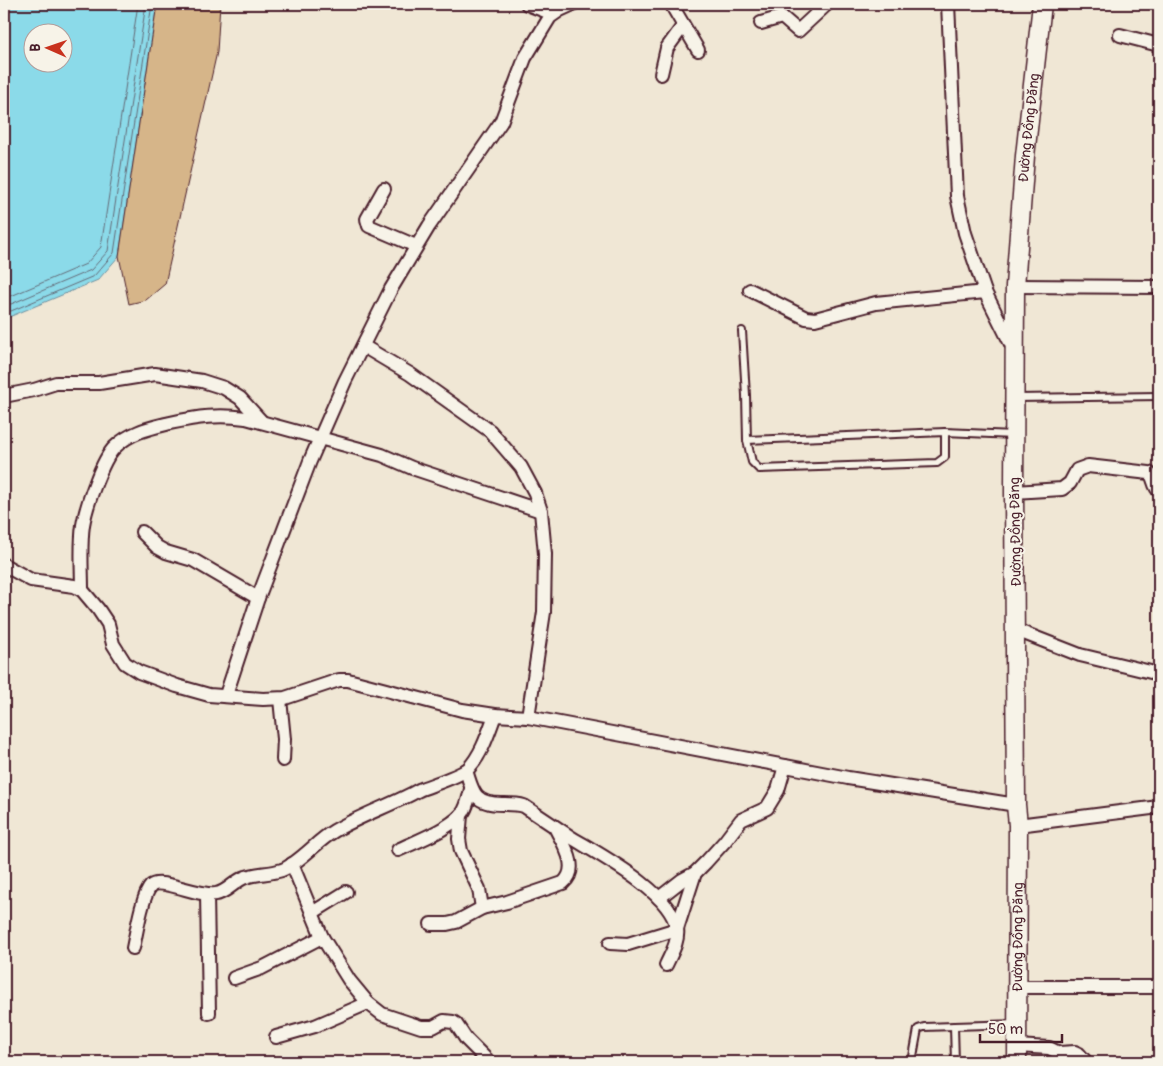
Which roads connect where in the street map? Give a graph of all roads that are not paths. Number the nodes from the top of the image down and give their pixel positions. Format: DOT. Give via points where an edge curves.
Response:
graph roads {
  1 [pos="527,4"];
  2 [pos="572,4"];
  3 [pos="671,4"];
  4 [pos="827,4"];
  5 [pos="948,4"];
  6 [pos="1042,4"];
  7 [pos="554,14"];
  8 [pos="762,24"];
  9 [pos="683,26"];
  10 [pos="1120,35"];
  11 [pos="1159,47"];
  12 [pos="698,50"];
  13 [pos="661,74"];
  14 [pos="384,189"];
  15 [pos="416,246"];
  16 [pos="1015,286"];
  17 [pos="1157,287"];
  18 [pos="750,290"];
  19 [pos="985,292"];
  20 [pos="742,331"];
  21 [pos="363,346"];
  22 [pos="1015,351"];
  23 [pos="4,396"];
  24 [pos="1159,396"];
  25 [pos="1015,398"];
  26 [pos="262,422"];
  27 [pos="945,432"];
  28 [pos="1015,435"];
  29 [pos="319,439"];
  30 [pos="747,440"];
  31 [pos="1159,490"];
  32 [pos="1014,492"];
  33 [pos="541,511"];
  34 [pos="142,532"];
  35 [pos="4,565"];
  36 [pos="82,590"];
  37 [pos="258,598"];
  38 [pos="1016,630"];
  39 [pos="1159,674"];
  40 [pos="226,695"];
  41 [pos="280,699"];
  42 [pos="495,715"];
  43 [pos="528,717"];
  44 [pos="283,760"];
  45 [pos="785,766"];
  46 [pos="466,770"];
  47 [pos="471,789"];
  48 [pos="1016,805"];
  49 [pos="1159,807"];
  50 [pos="461,815"];
  51 [pos="1018,825"];
  52 [pos="555,827"];
  53 [pos="398,850"];
  54 [pos="292,864"];
  55 [pos="695,872"];
  56 [pos="346,892"];
  57 [pos="207,894"];
  58 [pos="659,898"];
  59 [pos="482,908"];
  60 [pos="312,912"];
  61 [pos="430,924"];
  62 [pos="677,929"];
  63 [pos="322,937"];
  64 [pos="610,943"];
  65 [pos="134,948"];
  66 [pos="666,965"];
  67 [pos="234,978"];
  68 [pos="1018,987"];
  69 [pos="1159,987"];
  70 [pos="368,1004"];
  71 [pos="209,1013"];
  72 [pos="1017,1024"];
  73 [pos="954,1026"];
  74 [pos="276,1037"];
  75 [pos="1017,1054"];
  76 [pos="489,1062"];
  77 [pos="912,1062"];
  78 [pos="955,1062"];
  79 [pos="1086,1062"];
  1 -- 7 [label="street"];
  2 -- 7 [label="street"];
  3 -- 9 [label="street"];
  4 -- 8 [label="street" via="798,31 782,17"];
  5 -- 19 [label="street" via="957,196 965,233"];
  6 -- 16 [label="main road, Đường Đồng Đăng"];
  7 -- 15 [label="street" via="525,58 501,122"];
  9 -- 12 [label="street"];
  9 -- 13 [label="street" via="666,48"];
  10 -- 11 [label="street"];
  14 -- 15 [label="street" via="367,220 369,226"];
  15 -- 21 [label="street"];
  16 -- 17 [label="street"];
  16 -- 22 [label="main road, Đường Đồng Đăng"];
  18 -- 19 [label="street" via="814,319 876,303"];
  19 -- 22 [label="street"];
  20 -- 30 [label="lane"];
  21 -- 29 [label="street"];
  21 -- 33 [label="street" via="410,374 490,432 521,467"];
  22 -- 25 [label="main road, Đường Đồng Đăng"];
  23 -- 26 [label="street" via="56,383 99,383 155,374 224,388 240,398"];
  24 -- 25 [label="lane"];
  25 -- 28 [label="main road, Đường Đồng Đăng"];
  26 -- 29 [label="street"];
  26 -- 36 [label="street" via="225,415 198,417 142,430 114,448 96,482 84,524"];
  27 -- 28 [label="lane"];
  27 -- 30 [label="lane"];
  27 -- 30 [label="lane" via="945,457 937,463 759,469 752,462"];
  28 -- 32 [label="main road, Đường Đồng Đăng"];
  29 -- 33 [label="street" via="382,455"];
  29 -- 37 [label="street"];
  31 -- 32 [label="street" via="1149,472 1088,466 1077,470 1070,483 1062,489"];
  32 -- 38 [label="main road, Đường Đồng Đăng"];
  33 -- 43 [label="street" via="545,554 544,612"];
  34 -- 37 [label="street" via="157,547 193,560"];
  35 -- 36 [label="street" via="31,580"];
  36 -- 40 [label="street" via="108,624 113,644 125,664 177,686"];
  37 -- 40 [label="street"];
  38 -- 39 [label="street" via="1080,655"];
  38 -- 48 [label="main road, Đường Đồng Đăng"];
  40 -- 41 [label="street"];
  41 -- 42 [label="street" via="348,680 462,710"];
  41 -- 44 [label="street"];
  42 -- 43 [label="street"];
  42 -- 46 [label="street" via="477,758"];
  43 -- 45 [label="street"];
  45 -- 48 [label="street"];
  45 -- 55 [label="street" via="778,790 767,808 741,820 726,841"];
  46 -- 47 [label="street"];
  46 -- 54 [label="street" via="335,831"];
  47 -- 50 [label="street"];
  47 -- 52 [label="street" via="484,802 492,805 519,804"];
  48 -- 51 [label="main road, Đường Đồng Đăng"];
  49 -- 51 [label="street"];
  50 -- 53 [label="street" via="447,826"];
  50 -- 59 [label="street" via="461,851 479,889"];
  51 -- 68 [label="main road, Đường Đồng Đăng"];
  52 -- 58 [label="street" via="606,858"];
  52 -- 59 [label="street" via="572,866 568,878 563,883"];
  54 -- 57 [label="street" via="269,874 247,876 222,892"];
  54 -- 60 [label="street"];
  55 -- 58 [label="street"];
  55 -- 62 [label="street"];
  56 -- 60 [label="street"];
  57 -- 65 [label="street" via="169,884 151,886 145,895"];
  57 -- 71 [label="street"];
  58 -- 62 [label="street" via="672,915"];
  59 -- 61 [label="street" via="456,922"];
  60 -- 63 [label="street"];
  62 -- 64 [label="street" via="628,944"];
  62 -- 66 [label="street" via="675,946"];
  63 -- 67 [label="street" via="262,968"];
  63 -- 70 [label="street"];
  68 -- 69 [label="street"];
  68 -- 72 [label="main road, Đường Đồng Đăng"];
  70 -- 74 [label="street"];
  70 -- 76 [label="street" via="382,1014 421,1027 453,1022"];
  72 -- 73 [label="lane"];
  72 -- 75 [label="main road, Đường Đồng Đăng"];
  73 -- 77 [label="lane" via="918,1029"];
  73 -- 78 [label="lane"];
  75 -- 79 [label="street" via="1049,1048 1059,1053 1075,1052"];
}
